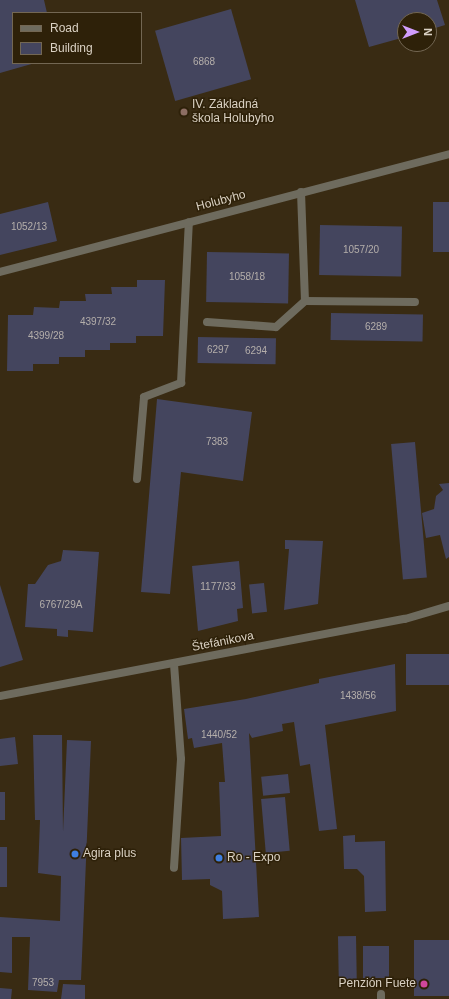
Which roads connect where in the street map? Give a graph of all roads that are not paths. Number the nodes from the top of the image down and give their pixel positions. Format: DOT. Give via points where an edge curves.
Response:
graph roads {
  1 [pos="449,154"];
  2 [pos="301,192"];
  3 [pos="189,222"];
  4 [pos="0,272"];
  5 [pos="305,302"];
  6 [pos="415,302"];
  7 [pos="207,322"];
  8 [pos="137,479"];
  9 [pos="449,606"];
  10 [pos="174,664"];
  11 [pos="0,696"];
  12 [pos="174,868"];
  1 -- 2 [label="street, Holubyho"];
  2 -- 3 [label="street, Holubyho"];
  2 -- 5 [label="street"];
  3 -- 4 [label="street, Holubyho"];
  3 -- 8 [label="street" via="181,383 144,397"];
  5 -- 6 [label="street"];
  5 -- 7 [label="street" via="276,327"];
  9 -- 10 [label="street, Štefánikova" via="406,618"];
  10 -- 11 [label="street, Štefánikova"];
  10 -- 12 [label="street" via="181,759"];
}
